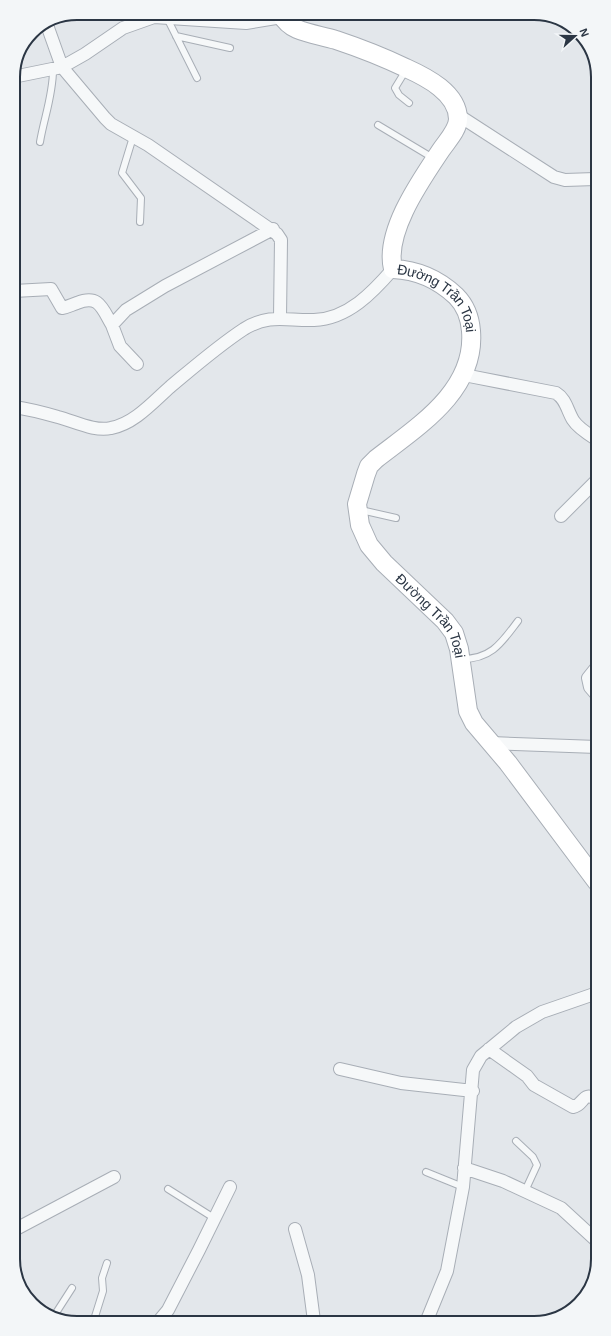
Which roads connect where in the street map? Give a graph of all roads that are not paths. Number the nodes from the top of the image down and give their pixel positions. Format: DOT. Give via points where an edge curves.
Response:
graph roads {
  1 [pos="146,20"];
  2 [pos="168,20"];
  3 [pos="199,20"];
  4 [pos="259,20"];
  5 [pos="287,20"];
  6 [pos="48,29"];
  7 [pos="176,36"];
  8 [pos="230,48"];
  9 [pos="407,68"];
  10 [pos="58,69"];
  11 [pos="20,76"];
  12 [pos="197,78"];
  13 [pos="408,103"];
  14 [pos="458,115"];
  15 [pos="378,125"];
  16 [pos="133,137"];
  17 [pos="40,142"];
  18 [pos="435,159"];
  19 [pos="591,179"];
  20 [pos="140,222"];
  21 [pos="273,230"];
  22 [pos="393,269"];
  23 [pos="20,291"];
  24 [pos="280,318"];
  25 [pos="112,324"];
  26 [pos="137,364"];
  27 [pos="464,375"];
  28 [pos="20,408"];
  29 [pos="591,435"];
  30 [pos="591,487"];
  31 [pos="357,510"];
  32 [pos="561,516"];
  33 [pos="396,518"];
  34 [pos="518,621"];
  35 [pos="460,659"];
  36 [pos="591,674"];
  37 [pos="591,688"];
  38 [pos="491,743"];
  39 [pos="591,747"];
  40 [pos="591,874"];
  41 [pos="591,995"];
  42 [pos="489,1049"];
  43 [pos="340,1069"];
  44 [pos="473,1091"];
  45 [pos="591,1097"];
  46 [pos="516,1141"];
  47 [pos="464,1168"];
  48 [pos="426,1172"];
  49 [pos="114,1177"];
  50 [pos="230,1187"];
  51 [pos="463,1187"];
  52 [pos="168,1189"];
  53 [pos="525,1191"];
  54 [pos="214,1218"];
  55 [pos="20,1226"];
  56 [pos="295,1229"];
  57 [pos="591,1236"];
  58 [pos="107,1263"];
  59 [pos="72,1288"];
  60 [pos="56,1312"];
  61 [pos="95,1316"];
  62 [pos="163,1316"];
  63 [pos="313,1316"];
  64 [pos="429,1316"];
  1 -- 10 [label="street" via="123,28"];
  2 -- 7 [label="lane"];
  3 -- 4 [label="street" via="246,23"];
  5 -- 9 [label="street" via="298,29 364,49"];
  6 -- 10 [label="street"];
  7 -- 8 [label="lane"];
  7 -- 12 [label="lane"];
  9 -- 13 [label="lane" via="395,88 399,96"];
  9 -- 14 [label="street" via="424,76 446,93"];
  10 -- 11 [label="street"];
  10 -- 16 [label="street" via="105,118"];
  10 -- 17 [label="lane" via="46,109"];
  14 -- 18 [label="street, Đường Trần Toại" via="456,127"];
  14 -- 19 [label="street" via="554,177 565,180"];
  15 -- 18 [label="lane"];
  16 -- 20 [label="lane" via="122,173 142,198"];
  16 -- 21 [label="street"];
  18 -- 22 [label="street, Đường Trần Toại" via="400,218 392,256"];
  21 -- 24 [label="street" via="281,240"];
  21 -- 25 [label="street" via="165,286 126,310"];
  22 -- 24 [label="street" via="375,289 347,310 331,317 315,320"];
  22 -- 27 [label="street, Đường Trần Toại" via="424,274 462,302 472,339"];
  23 -- 25 [label="street" via="50,289 62,308 93,299 98,302"];
  24 -- 28 [label="street" via="265,319 245,329 200,362 136,416 113,428 99,428"];
  25 -- 26 [label="street" via="120,346"];
  27 -- 29 [label="street" via="556,393 561,396 573,420"];
  27 -- 31 [label="street, Đường Trần Toại" via="444,403 428,419 369,466"];
  30 -- 32 [label="street"];
  31 -- 33 [label="lane"];
  31 -- 35 [label="street, Đường Trần Toại" via="360,525 369,545 384,563 445,621 454,633"];
  34 -- 35 [label="lane" via="494,650 477,657"];
  35 -- 38 [label="street, Đường Trần Toại" via="468,712"];
  36 -- 37 [label="street" via="588,678"];
  38 -- 39 [label="street"];
  38 -- 40 [label="street, Đường Trần Toại"];
  41 -- 42 [label="street" via="537,1015 516,1027"];
  42 -- 44 [label="street" via="473,1070"];
  42 -- 45 [label="street" via="527,1076 534,1085 573,1107 586,1096"];
  43 -- 44 [label="street" via="401,1082"];
  44 -- 47 [label="street"];
  46 -- 53 [label="lane" via="533,1157 537,1165"];
  47 -- 51 [label="street"];
  47 -- 53 [label="street"];
  48 -- 51 [label="lane"];
  49 -- 55 [label="street"];
  50 -- 54 [label="street"];
  51 -- 64 [label="street" via="447,1271"];
  52 -- 54 [label="lane"];
  53 -- 57 [label="street" via="561,1208"];
  54 -- 62 [label="street"];
  56 -- 63 [label="street" via="308,1275"];
  58 -- 61 [label="lane" via="102,1278 103,1291"];
  59 -- 60 [label="lane"];
}
